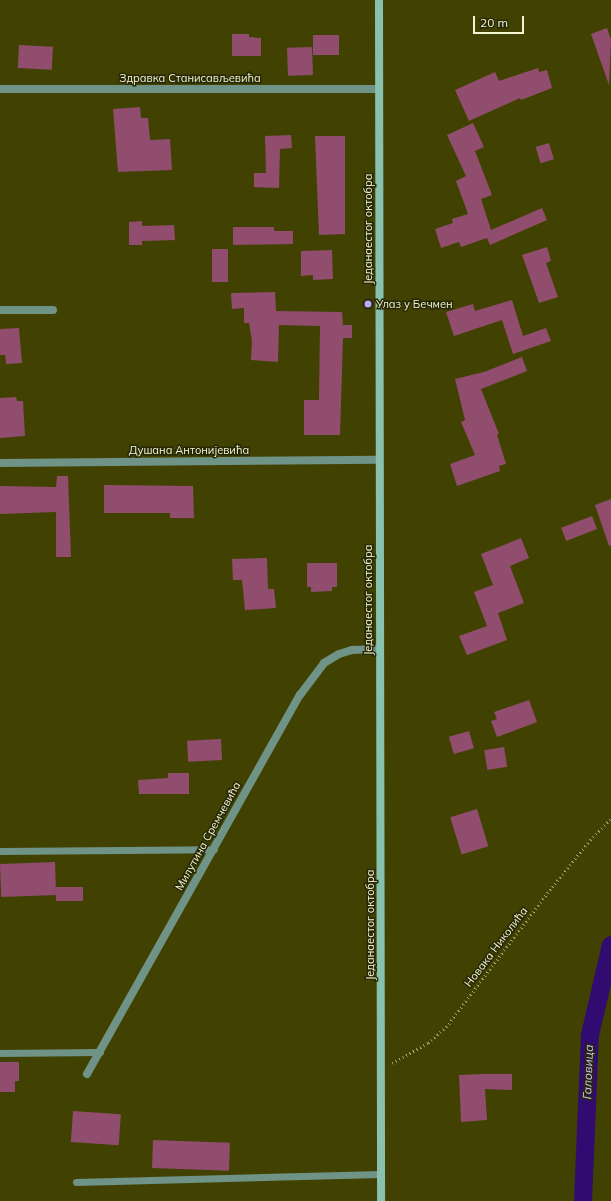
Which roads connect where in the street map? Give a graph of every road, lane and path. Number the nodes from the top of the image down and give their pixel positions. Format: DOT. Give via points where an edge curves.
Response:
graph roads {
  1 [pos="379,0"];
  2 [pos="0,89"];
  3 [pos="379,89"];
  4 [pos="0,310"];
  5 [pos="53,310"];
  6 [pos="379,460"];
  7 [pos="0,463"];
  8 [pos="379,649"];
  9 [pos="611,818"];
  10 [pos="214,850"];
  11 [pos="0,851"];
  12 [pos="100,1052"];
  13 [pos="0,1053"];
  14 [pos="381,1069"];
  15 [pos="86,1074"];
  16 [pos="381,1174"];
  17 [pos="76,1182"];
  18 [pos="381,1201"];
  1 -- 3 [label="main road, Једанаестог октобра"];
  2 -- 3 [label="street, Здравка Станисављевића"];
  3 -- 6 [label="main road, Једанаестог октобра"];
  4 -- 5 [label="street"];
  6 -- 7 [label="street, Душана Антонијевића"];
  6 -- 8 [label="main road, Једанаестог октобра"];
  8 -- 10 [label="street, Милутина Сремчевића" via="352,650 324,663 272,741"];
  8 -- 14 [label="main road, Једанаестог октобра"];
  9 -- 14 [label="path, Новака Николића" via="552,887 446,1027 428,1043"];
  10 -- 11 [label="lane"];
  10 -- 12 [label="street, Милутина Сремчевића"];
  12 -- 13 [label="lane"];
  12 -- 15 [label="street, Милутина Сремчевића"];
  14 -- 16 [label="main road, Једанаестог октобра"];
  16 -- 17 [label="lane"];
  16 -- 18 [label="main road, Једанаестог октобра"];
}
